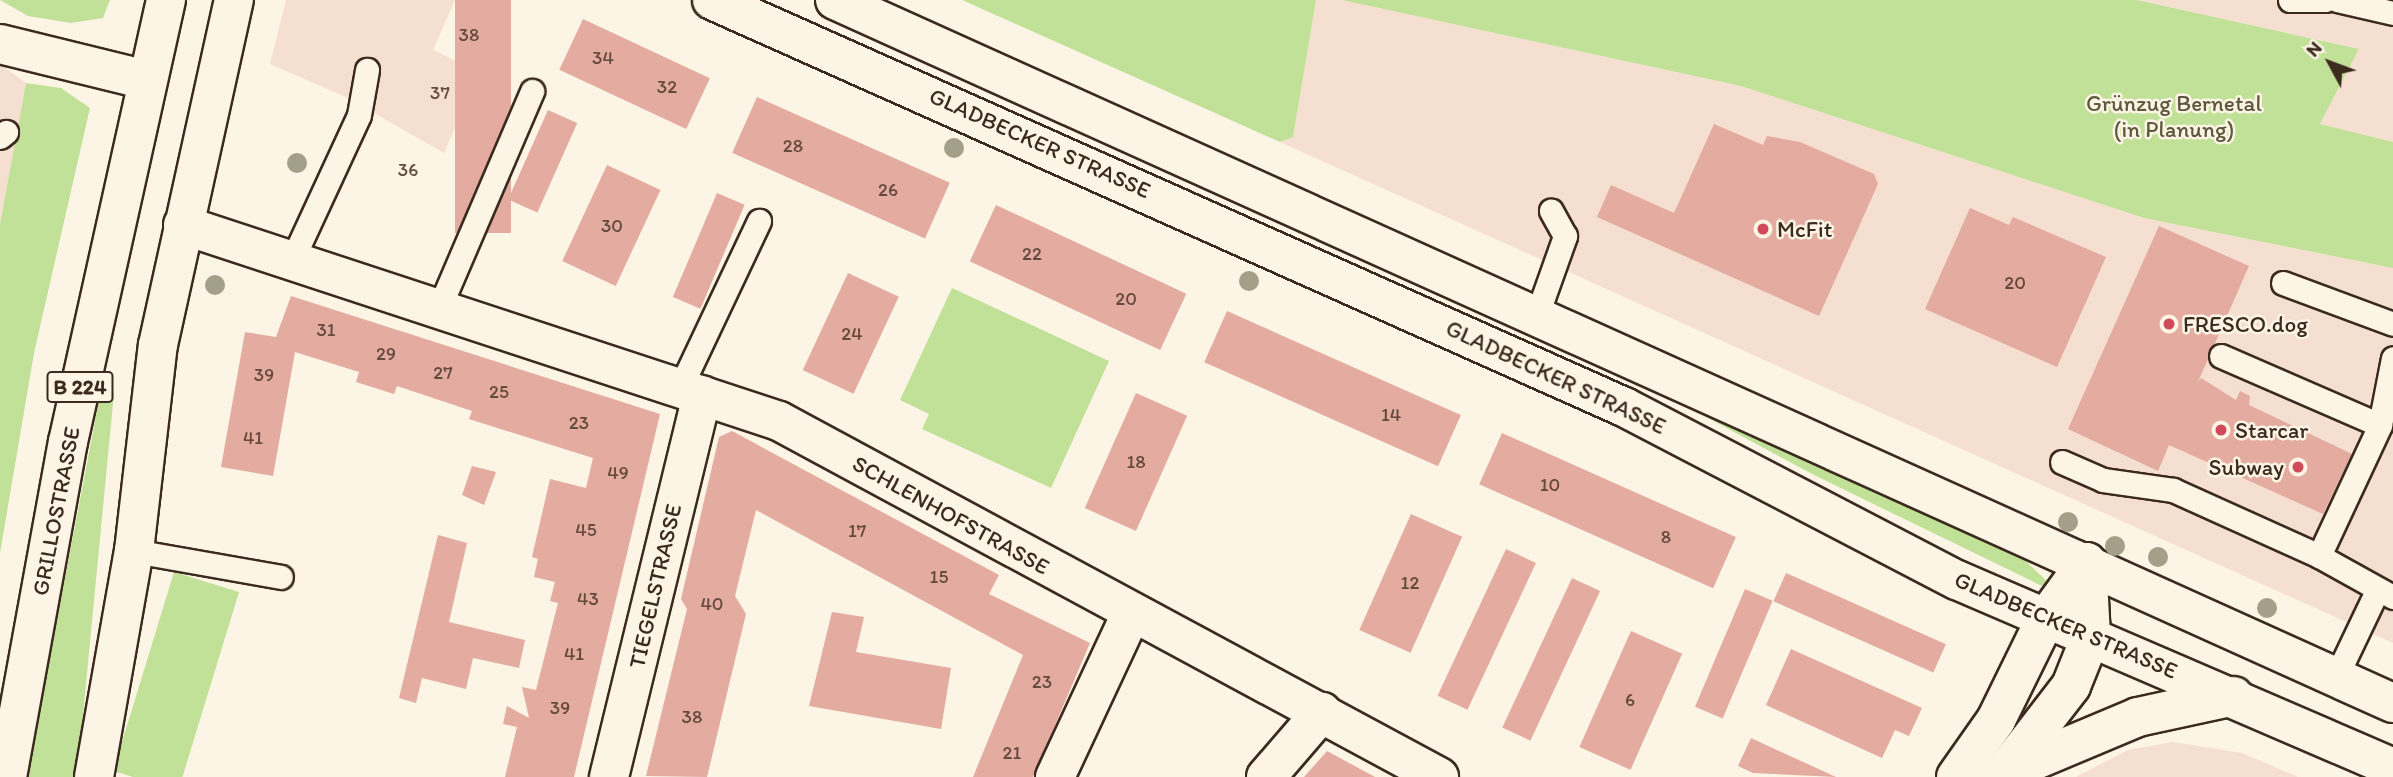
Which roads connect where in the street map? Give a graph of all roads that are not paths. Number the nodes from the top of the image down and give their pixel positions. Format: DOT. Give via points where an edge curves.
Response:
graph roads {
  1 [pos="166,0"];
  2 [pos="234,0"];
  3 [pos="712,0"];
  4 [pos="835,0"];
  5 [pos="2290,0"];
  6 [pos="2325,0"];
  7 [pos="2337,0"];
  8 [pos="2393,13"];
  9 [pos="0,44"];
  10 [pos="367,70"];
  11 [pos="147,80"];
  12 [pos="531,91"];
  13 [pos="1551,211"];
  14 [pos="759,221"];
  15 [pos="183,225"];
  16 [pos="293,258"];
  17 [pos="2283,283"];
  18 [pos="440,306"];
  19 [pos="1538,313"];
  20 [pos="2393,324"];
  21 [pos="2221,356"];
  22 [pos="2393,358"];
  23 [pos="691,392"];
  24 [pos="2380,425"];
  25 [pos="2062,462"];
  26 [pos="134,551"];
  27 [pos="2319,556"];
  28 [pos="2087,562"];
  29 [pos="281,577"];
  30 [pos="2385,594"];
  31 [pos="1132,612"];
  32 [pos="2046,618"];
  33 [pos="2091,636"];
  34 [pos="2335,679"];
  35 [pos="2234,696"];
  36 [pos="2393,704"];
  37 [pos="1321,712"];
  38 [pos="2393,768"];
  39 [pos="2002,772"];
  40 [pos="7,777"];
  41 [pos="94,777"];
  42 [pos="609,777"];
  43 [pos="1055,777"];
  44 [pos="1266,777"];
  45 [pos="1438,777"];
  46 [pos="1956,777"];
  1 -- 11 [label="main road, GRILLOSTRASSE / B 224"];
  2 -- 15 [label="main road"];
  3 -- 32 [label="main road, GLADBECKER STRASSE" via="1624,407 1957,580"];
  4 -- 19 [label="main road"];
  5 -- 6 [label="lane"];
  7 -- 8 [label="lane"];
  9 -- 11 [label="main road"];
  10 -- 16 [label="lane" via="359,115"];
  11 -- 40 [label="main road, GRILLOSTRASSE / B 224" via="68,442"];
  12 -- 18 [label="lane"];
  13 -- 19 [label="lane" via="1565,236"];
  14 -- 23 [label="lane"];
  15 -- 16 [label="main road, SCHLENHOFSTRASSE"];
  15 -- 26 [label="main road" via="158,345"];
  16 -- 18 [label="main road, SCHLENHOFSTRASSE"];
  17 -- 20 [label="lane"];
  18 -- 23 [label="main road, SCHLENHOFSTRASSE"];
  19 -- 28 [label="main road"];
  21 -- 24 [label="lane"];
  22 -- 24 [label="lane"];
  23 -- 31 [label="main road, SCHLENHOFSTRASSE" via="779,421"];
  23 -- 42 [label="main road, TIEGELSTRASSE"];
  24 -- 27 [label="lane"];
  25 -- 27 [label="lane" via="2103,480 2173,490"];
  26 -- 29 [label="lane"];
  26 -- 41 [label="main road"];
  27 -- 30 [label="lane"];
  28 -- 32 [label="main road"];
  28 -- 33 [label="main road"];
  28 -- 34 [label="main road"];
  30 -- 34 [label="lane"];
  31 -- 37 [label="main road, SCHLENHOFSTRASSE"];
  31 -- 43 [label="main road"];
  32 -- 33 [label="main road, GLADBECKER STRASSE"];
  32 -- 46 [label="main road" via="1996,720"];
  33 -- 35 [label="main road, GLADBECKER STRASSE"];
  33 -- 39 [label="main road" via="2071,686"];
  34 -- 36 [label="main road"];
  35 -- 38 [label="main road, GLADBECKER STRASSE"];
  35 -- 39 [label="main road" via="2138,717"];
  37 -- 44 [label="main road"];
  37 -- 45 [label="main road, SCHLENHOFSTRASSE"];
}
